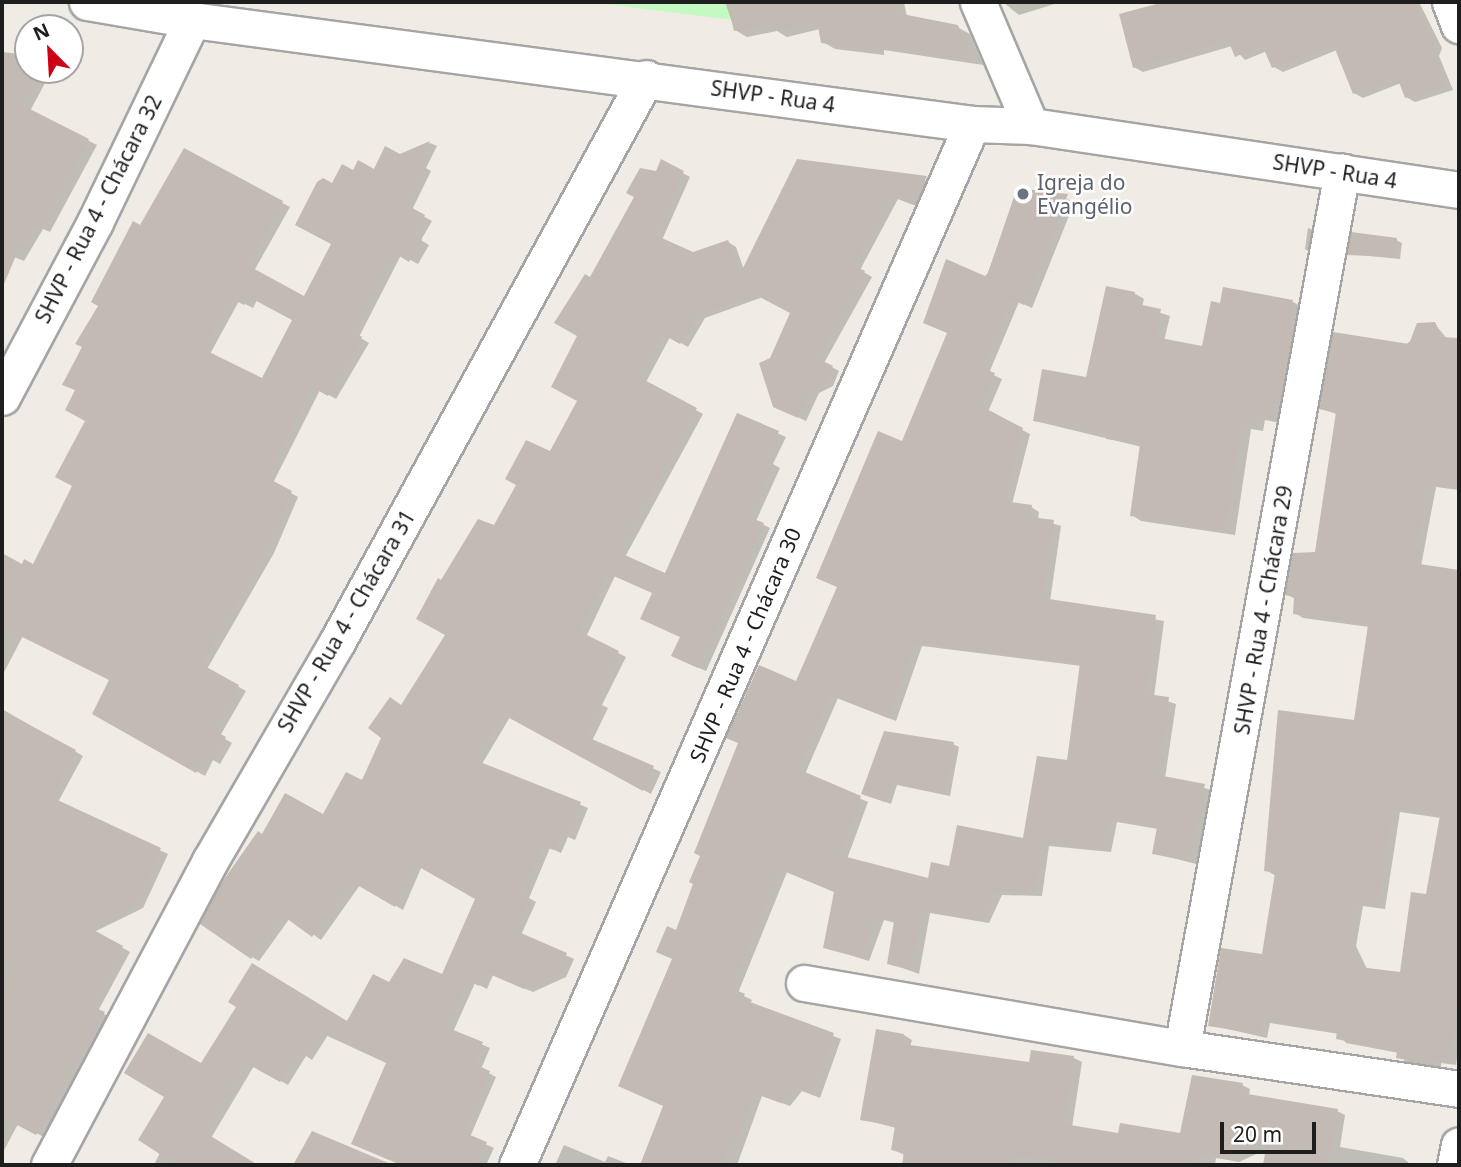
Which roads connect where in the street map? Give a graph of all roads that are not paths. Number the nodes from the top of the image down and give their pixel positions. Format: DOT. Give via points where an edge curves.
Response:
graph roads {
  1 [pos="87,2"];
  2 [pos="978,2"];
  3 [pos="1451,2"];
  4 [pos="192,20"];
  5 [pos="1459,25"];
  6 [pos="646,78"];
  7 [pos="972,124"];
  8 [pos="1031,126"];
  9 [pos="1342,171"];
  10 [pos="1459,190"];
  11 [pos="2,397"];
  12 [pos="804,983"];
  13 [pos="1182,1048"];
  14 [pos="1459,1089"];
  15 [pos="1459,1145"];
  16 [pos="49,1165"];
  17 [pos="517,1165"];
  18 [pos="1455,1165"];
  1 -- 4 [label="street, SHVP - Rua 4"];
  2 -- 8 [label="street"];
  3 -- 5 [label="street"];
  4 -- 6 [label="street, SHVP - Rua 4"];
  4 -- 11 [label="street, SHVP - Rua 4 - Chácara 32" via="95,222"];
  6 -- 7 [label="street, SHVP - Rua 4"];
  6 -- 16 [label="street, SHVP - Rua 4 - Chácara 31" via="337,642 223,837"];
  7 -- 8 [label="street, SHVP - Rua 4"];
  7 -- 17 [label="street, SHVP - Rua 4 - Chácara 30"];
  8 -- 9 [label="street, SHVP - Rua 4"];
  9 -- 10 [label="street, SHVP - Rua 4"];
  9 -- 13 [label="street, SHVP - Rua 4 - Chácara 29"];
  12 -- 13 [label="street"];
  13 -- 14 [label="street"];
  15 -- 18 [label="street"];
}
